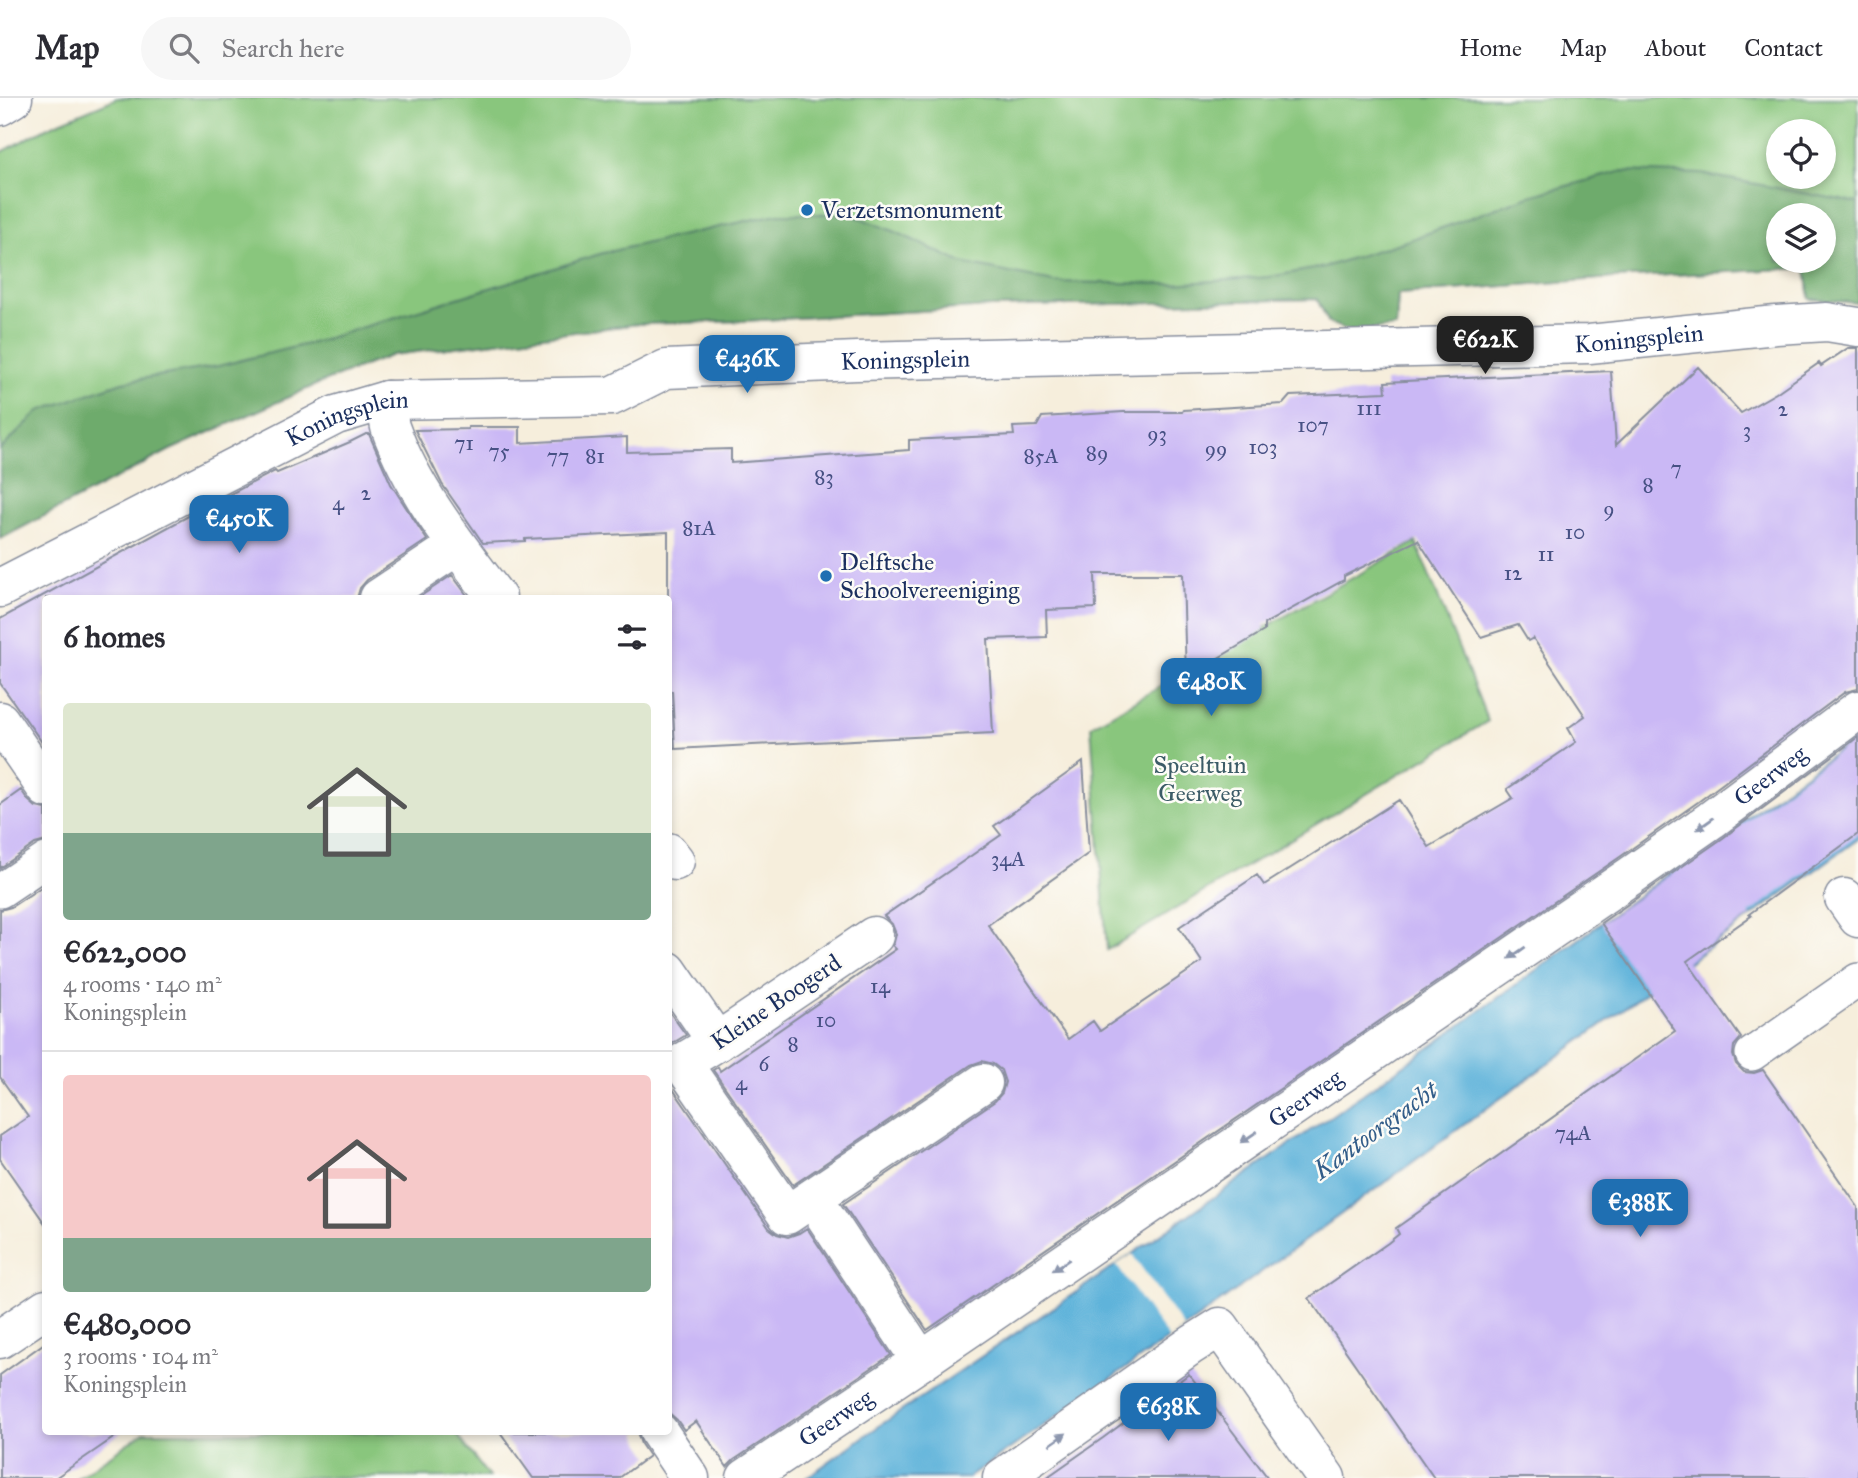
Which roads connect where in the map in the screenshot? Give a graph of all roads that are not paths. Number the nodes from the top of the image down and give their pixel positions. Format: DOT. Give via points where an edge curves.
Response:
graph roads {
  1 [pos="13,98"];
  2 [pos="0,106"];
  3 [pos="1858,327"];
  4 [pos="387,400"];
  5 [pos="457,546"];
  6 [pos="0,588"];
  7 [pos="384,595"];
  8 [pos="494,595"];
  9 [pos="1858,710"];
  10 [pos="0,721"];
  11 [pos="42,782"];
  12 [pos="42,863"];
  13 [pos="0,891"];
  14 [pos="874,936"];
  15 [pos="672,977"];
  16 [pos="1858,980"];
  17 [pos="717,1042"];
  18 [pos="1752,1054"];
  19 [pos="676,1068"];
  20 [pos="983,1083"];
  21 [pos="813,1198"];
  22 [pos="42,1311"];
  23 [pos="0,1339"];
  24 [pos="921,1361"];
  25 [pos="661,1435"];
  26 [pos="690,1478"];
  27 [pos="746,1478"];
  28 [pos="1003,1478"];
  29 [pos="1326,1478"];
  1 -- 2 [label="street"];
  3 -- 4 [label="street, Koningsplein" via="1827,322 1776,325 1589,344 666,369 612,396"];
  4 -- 5 [label="street" via="389,425 415,481"];
  4 -- 6 [label="street, Koningsplein" via="336,415"];
  5 -- 7 [label="street"];
  5 -- 8 [label="street"];
  9 -- 24 [label="street, Geerweg, one-way" via="1629,877"];
  10 -- 11 [label="street"];
  12 -- 13 [label="lane"];
  14 -- 17 [label="street, Kleine Boogerd"];
  15 -- 17 [label="street"];
  16 -- 18 [label="lane"];
  17 -- 19 [label="street, Kleine Boogerd"];
  19 -- 21 [label="street, Kleine Boogerd" via="787,1215"];
  20 -- 21 [label="street, Kleine Boogerd"];
  21 -- 24 [label="street"];
  22 -- 23 [label="street"];
  24 -- 27 [label="street, Geerweg"];
  25 -- 26 [label="street"];
  28 -- 29 [label="street, one-way" via="1220,1327"];
}
